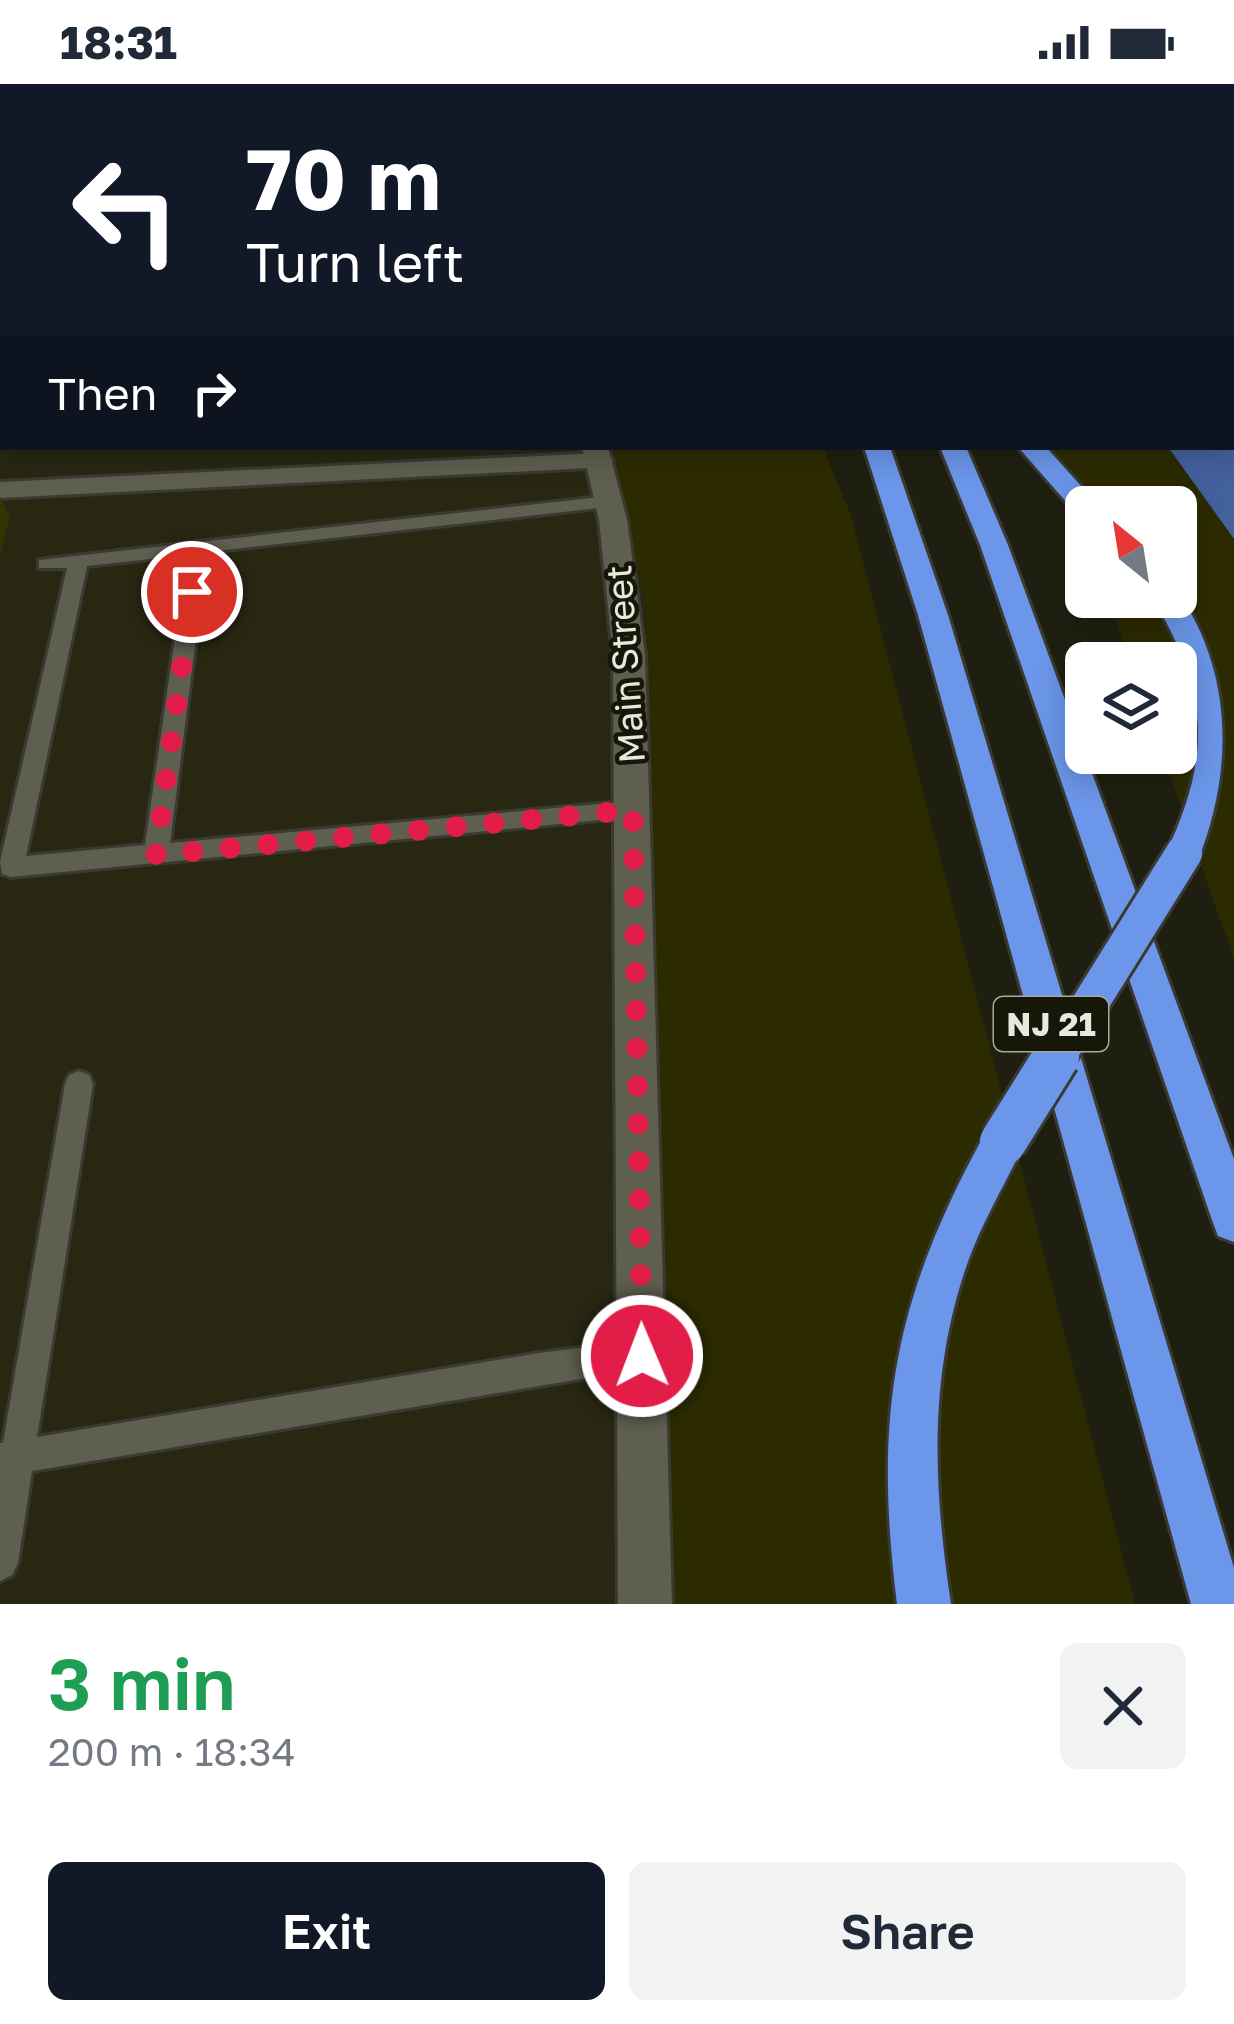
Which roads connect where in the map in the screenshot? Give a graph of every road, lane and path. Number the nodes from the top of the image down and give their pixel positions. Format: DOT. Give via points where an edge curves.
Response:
graph roads {
  1 [pos="878,450"];
  2 [pos="954,450"];
  3 [pos="1034,450"];
  4 [pos="597,454"];
  5 [pos="1067,486"];
  6 [pos="0,490"];
  7 [pos="609,502"];
  8 [pos="198,548"];
  9 [pos="78,561"];
  10 [pos="46,564"];
  11 [pos="1179,618"];
  12 [pos="633,810"];
  13 [pos="156,855"];
  14 [pos="79,1084"];
  15 [pos="1234,1220"];
  16 [pos="642,1356"];
  17 [pos="9,1459"];
  18 [pos="0,1563"];
  19 [pos="646,1604"];
  20 [pos="924,1604"];
  21 [pos="1218,1604"];
  1 -- 21 [label="highway, NJ 21" via="933,614"];
  2 -- 15 [label="highway, NJ 21"];
  3 -- 5 [label="highway"];
  4 -- 6 [label="street"];
  4 -- 7 [label="street, Main Street"];
  7 -- 8 [label="lane"];
  7 -- 12 [label="street, Main Street" via="627,631"];
  8 -- 9 [label="lane"];
  8 -- 13 [label="lane"];
  9 -- 10 [label="lane"];
  9 -- 13 [label="lane" via="11,867"];
  11 -- 20 [label="highway, bridge" via="1208,669 1219,722 1211,795 1184,853 966,1206 934,1282 908,1441"];
  12 -- 13 [label="lane"];
  12 -- 16 [label="street, Main Street"];
  14 -- 17 [label="lane"];
  16 -- 17 [label="lane"];
  16 -- 19 [label="street, Main Street"];
  17 -- 18 [label="lane"];
}
